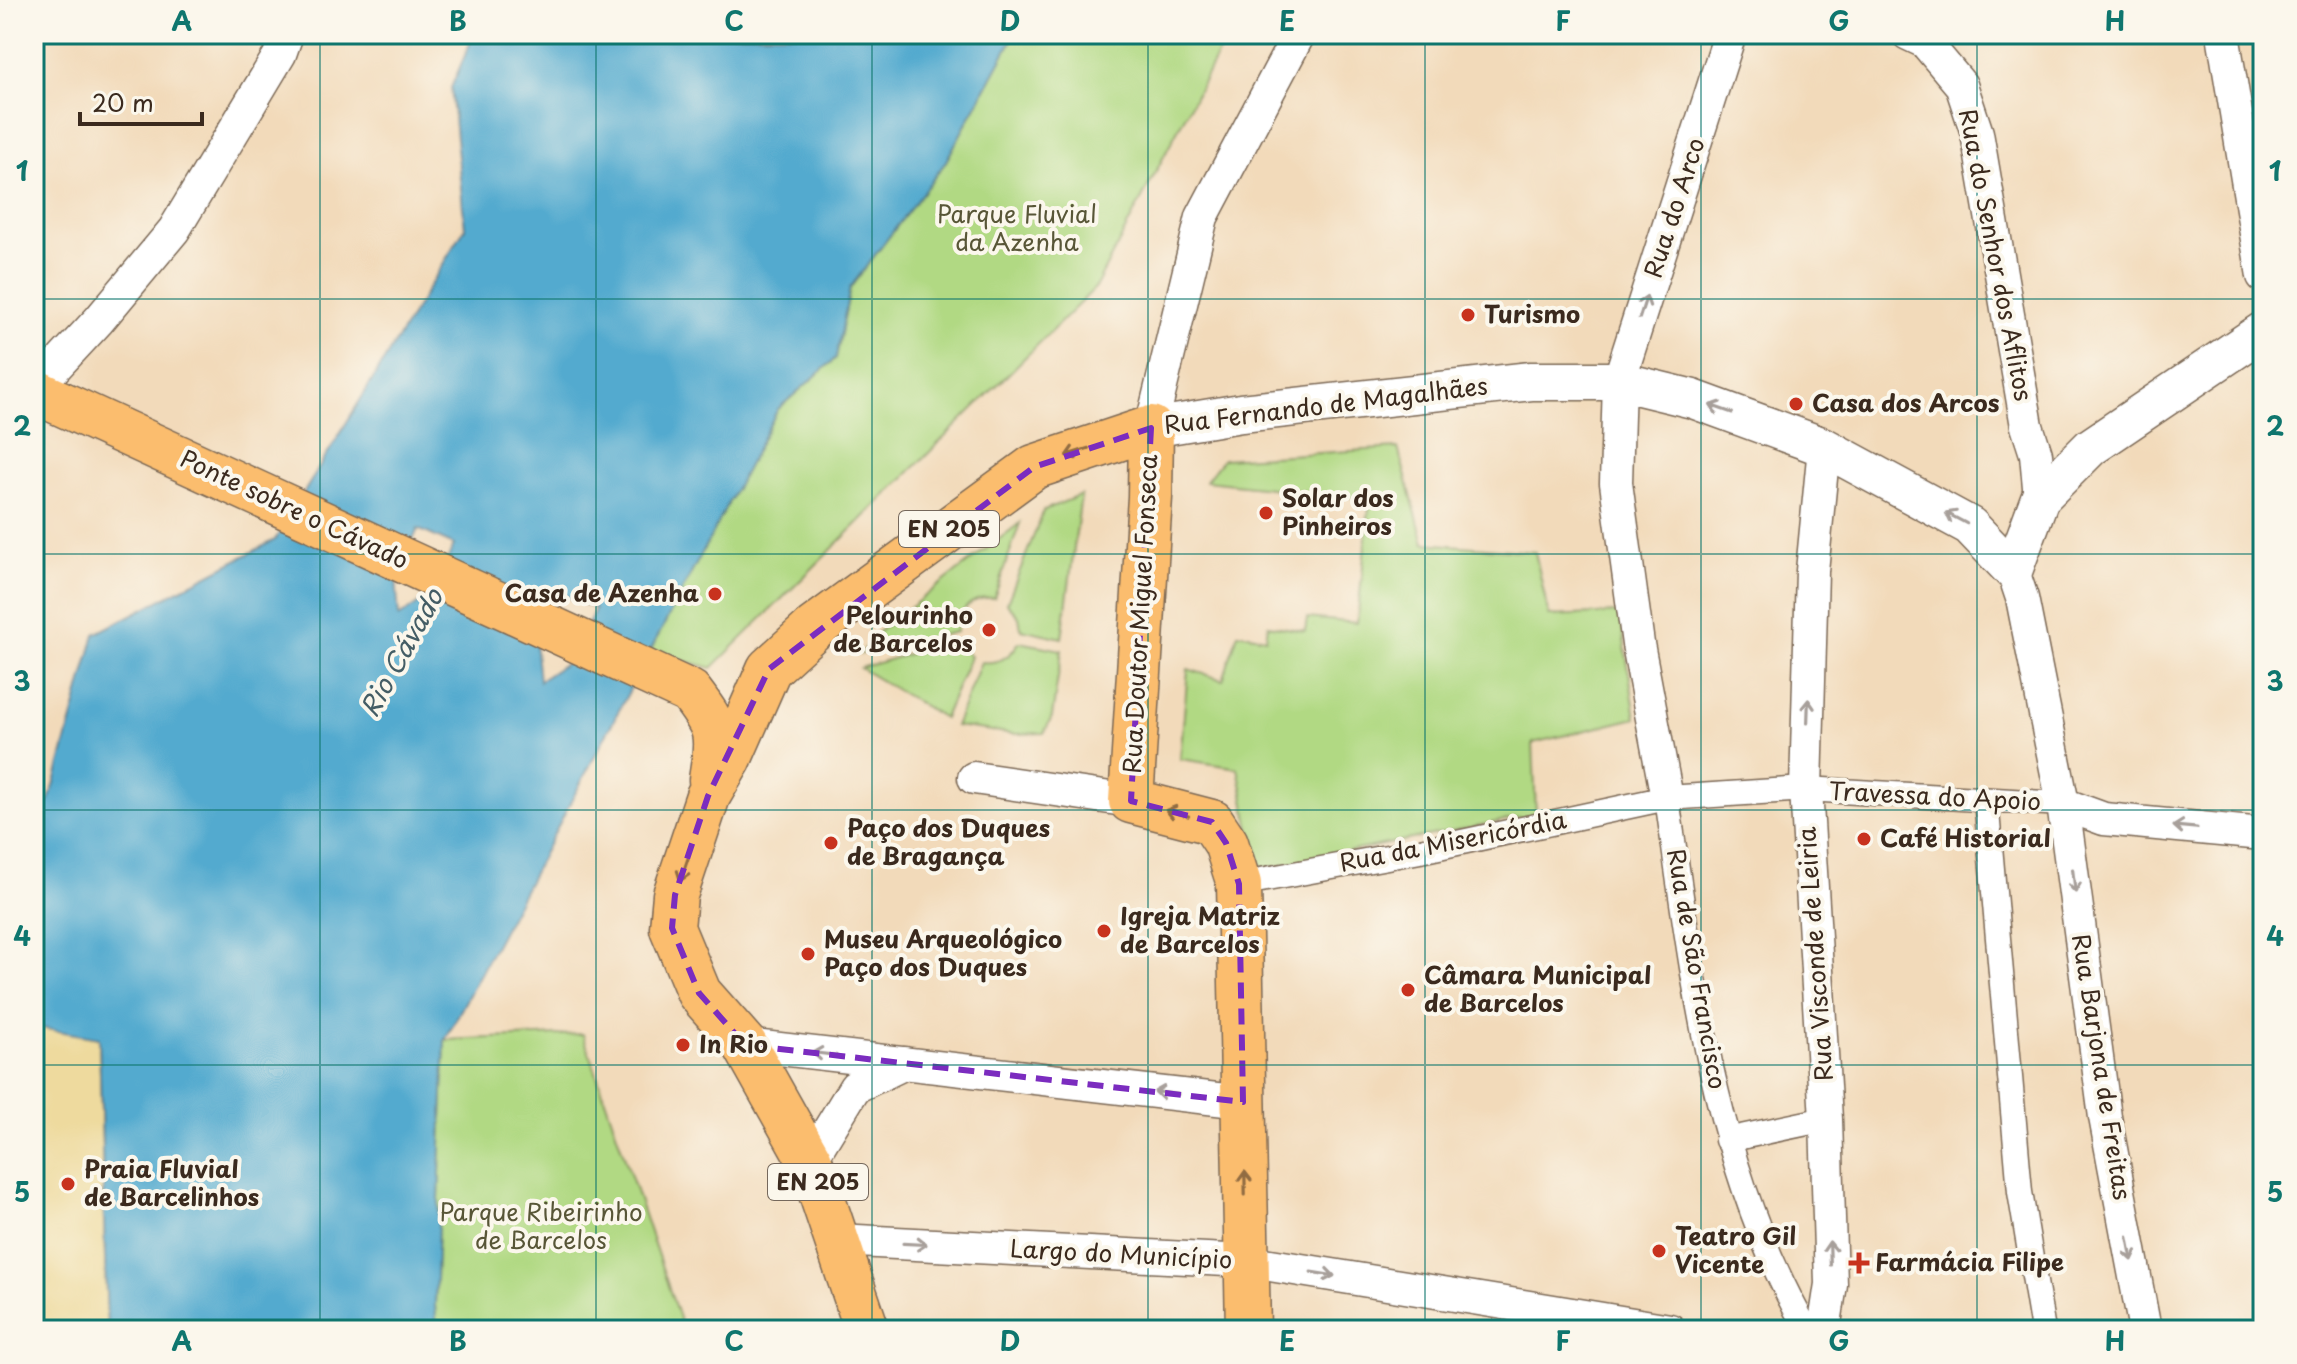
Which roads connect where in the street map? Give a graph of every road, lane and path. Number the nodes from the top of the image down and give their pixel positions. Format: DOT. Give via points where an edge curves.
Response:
graph roads {
  1 [pos="287,34"];
  2 [pos="1299,34"];
  3 [pos="1730,34"];
  4 [pos="1908,34"];
  5 [pos="2223,34"];
  6 [pos="2263,276"];
  7 [pos="2263,331"];
  8 [pos="1619,381"];
  9 [pos="34,391"];
  10 [pos="1151,428"];
  11 [pos="1824,447"];
  12 [pos="2040,498"];
  13 [pos="2013,571"];
  14 [pos="769,669"];
  15 [pos="683,689"];
  16 [pos="974,778"];
  17 [pos="1806,789"];
  18 [pos="708,796"];
  19 [pos="1667,798"];
  20 [pos="1986,800"];
  21 [pos="1131,801"];
  22 [pos="2063,804"];
  23 [pos="2263,834"];
  24 [pos="1239,884"];
  25 [pos="745,1045"];
  26 [pos="905,1063"];
  27 [pos="1243,1102"];
  28 [pos="1826,1119"];
  29 [pos="1727,1140"];
  30 [pos="810,1161"];
  31 [pos="838,1240"];
  32 [pos="1246,1261"];
  33 [pos="867,1330"];
  34 [pos="1248,1330"];
  35 [pos="1670,1330"];
  36 [pos="1807,1330"];
  37 [pos="1824,1330"];
  38 [pos="2043,1330"];
  39 [pos="2145,1330"];
  1 -- 9 [label="street" via="174,230"];
  2 -- 10 [label="street" via="1202,217"];
  8 -- 3 [label="street, Rua do Arco, one-way"];
  4 -- 12 [label="street, Rua do Senhor dos Aflitos" via="1925,42 1961,85 1977,133"];
  5 -- 6 [label="street"];
  7 -- 12 [label="street" via="2091,447"];
  8 -- 10 [label="street, Rua Fernando de Magalhães" via="1531,381"];
  11 -- 8 [label="street, Rua Fernando de Magalhães, one-way" via="1693,399"];
  8 -- 19 [label="street, Rua do Arco" via="1616,483 1638,644"];
  9 -- 15 [label="main road, Ponte sobre o Cávado"];
  10 -- 14 [label="main road, Rua Fernando de Magalhães / EN 205, one-way" via="1034,467 814,628"];
  10 -- 21 [label="main road, Rua Doutor Miguel Fonseca"];
  13 -- 11 [label="street, Rua Fernando de Magalhães, one-way" via="1970,526"];
  17 -- 11 [label="street, Rua Visconde de Leiria, one-way" via="1812,571"];
  12 -- 13 [label="street"];
  13 -- 22 [label="street, Rua Barjona de Freitas"];
  14 -- 15 [label="main road, EN 205" via="723,689"];
  14 -- 18 [label="main road, Rua Fernando de Magalhães / EN 205"];
  15 -- 18 [label="main road, EN 205" via="711,720 717,743"];
  16 -- 21 [label="street"];
  17 -- 19 [label="street, Travessa do Apoio"];
  17 -- 20 [label="street, Travessa do Apoio"];
  17 -- 28 [label="street, Rua Visconde de Leiria"];
  18 -- 25 [label="main road, Rua Fernando de Magalhães / EN 205, one-way" via="675,895 672,928 699,993"];
  19 -- 24 [label="street, Rua da Misericórdia"];
  19 -- 29 [label="street, Rua de São Francisco" via="1692,972"];
  20 -- 22 [label="street, Travessa do Apoio"];
  20 -- 38 [label="street" via="2020,1192"];
  24 -- 21 [label="main road, Largo do Município, one-way" via="1226,843 1212,822"];
  23 -- 22 [label="street, one-way" via="2104,819"];
  22 -- 39 [label="street, Rua Barjona de Freitas, one-way" via="2105,1117"];
  24 -- 27 [label="main road, Largo do Município"];
  26 -- 25 [label="street, one-way"];
  25 -- 30 [label="main road, Rua Fernando de Magalhães / EN 205"];
  27 -- 26 [label="street, one-way"];
  26 -- 30 [label="street" via="855,1087"];
  32 -- 27 [label="main road, Largo do Município, one-way"];
  28 -- 29 [label="street"];
  37 -- 28 [label="street, Rua Visconde de Leiria, one-way" via="1831,1284"];
  29 -- 36 [label="street, Rua de São Francisco" via="1782,1287"];
  30 -- 31 [label="main road, Rua Fernando de Magalhães / EN 205"];
  31 -- 32 [label="street, Largo do Município, one-way"];
  31 -- 33 [label="main road, Rua Fernando de Magalhães / EN 205"];
  32 -- 34 [label="main road"];
  32 -- 35 [label="street, one-way"];
}
